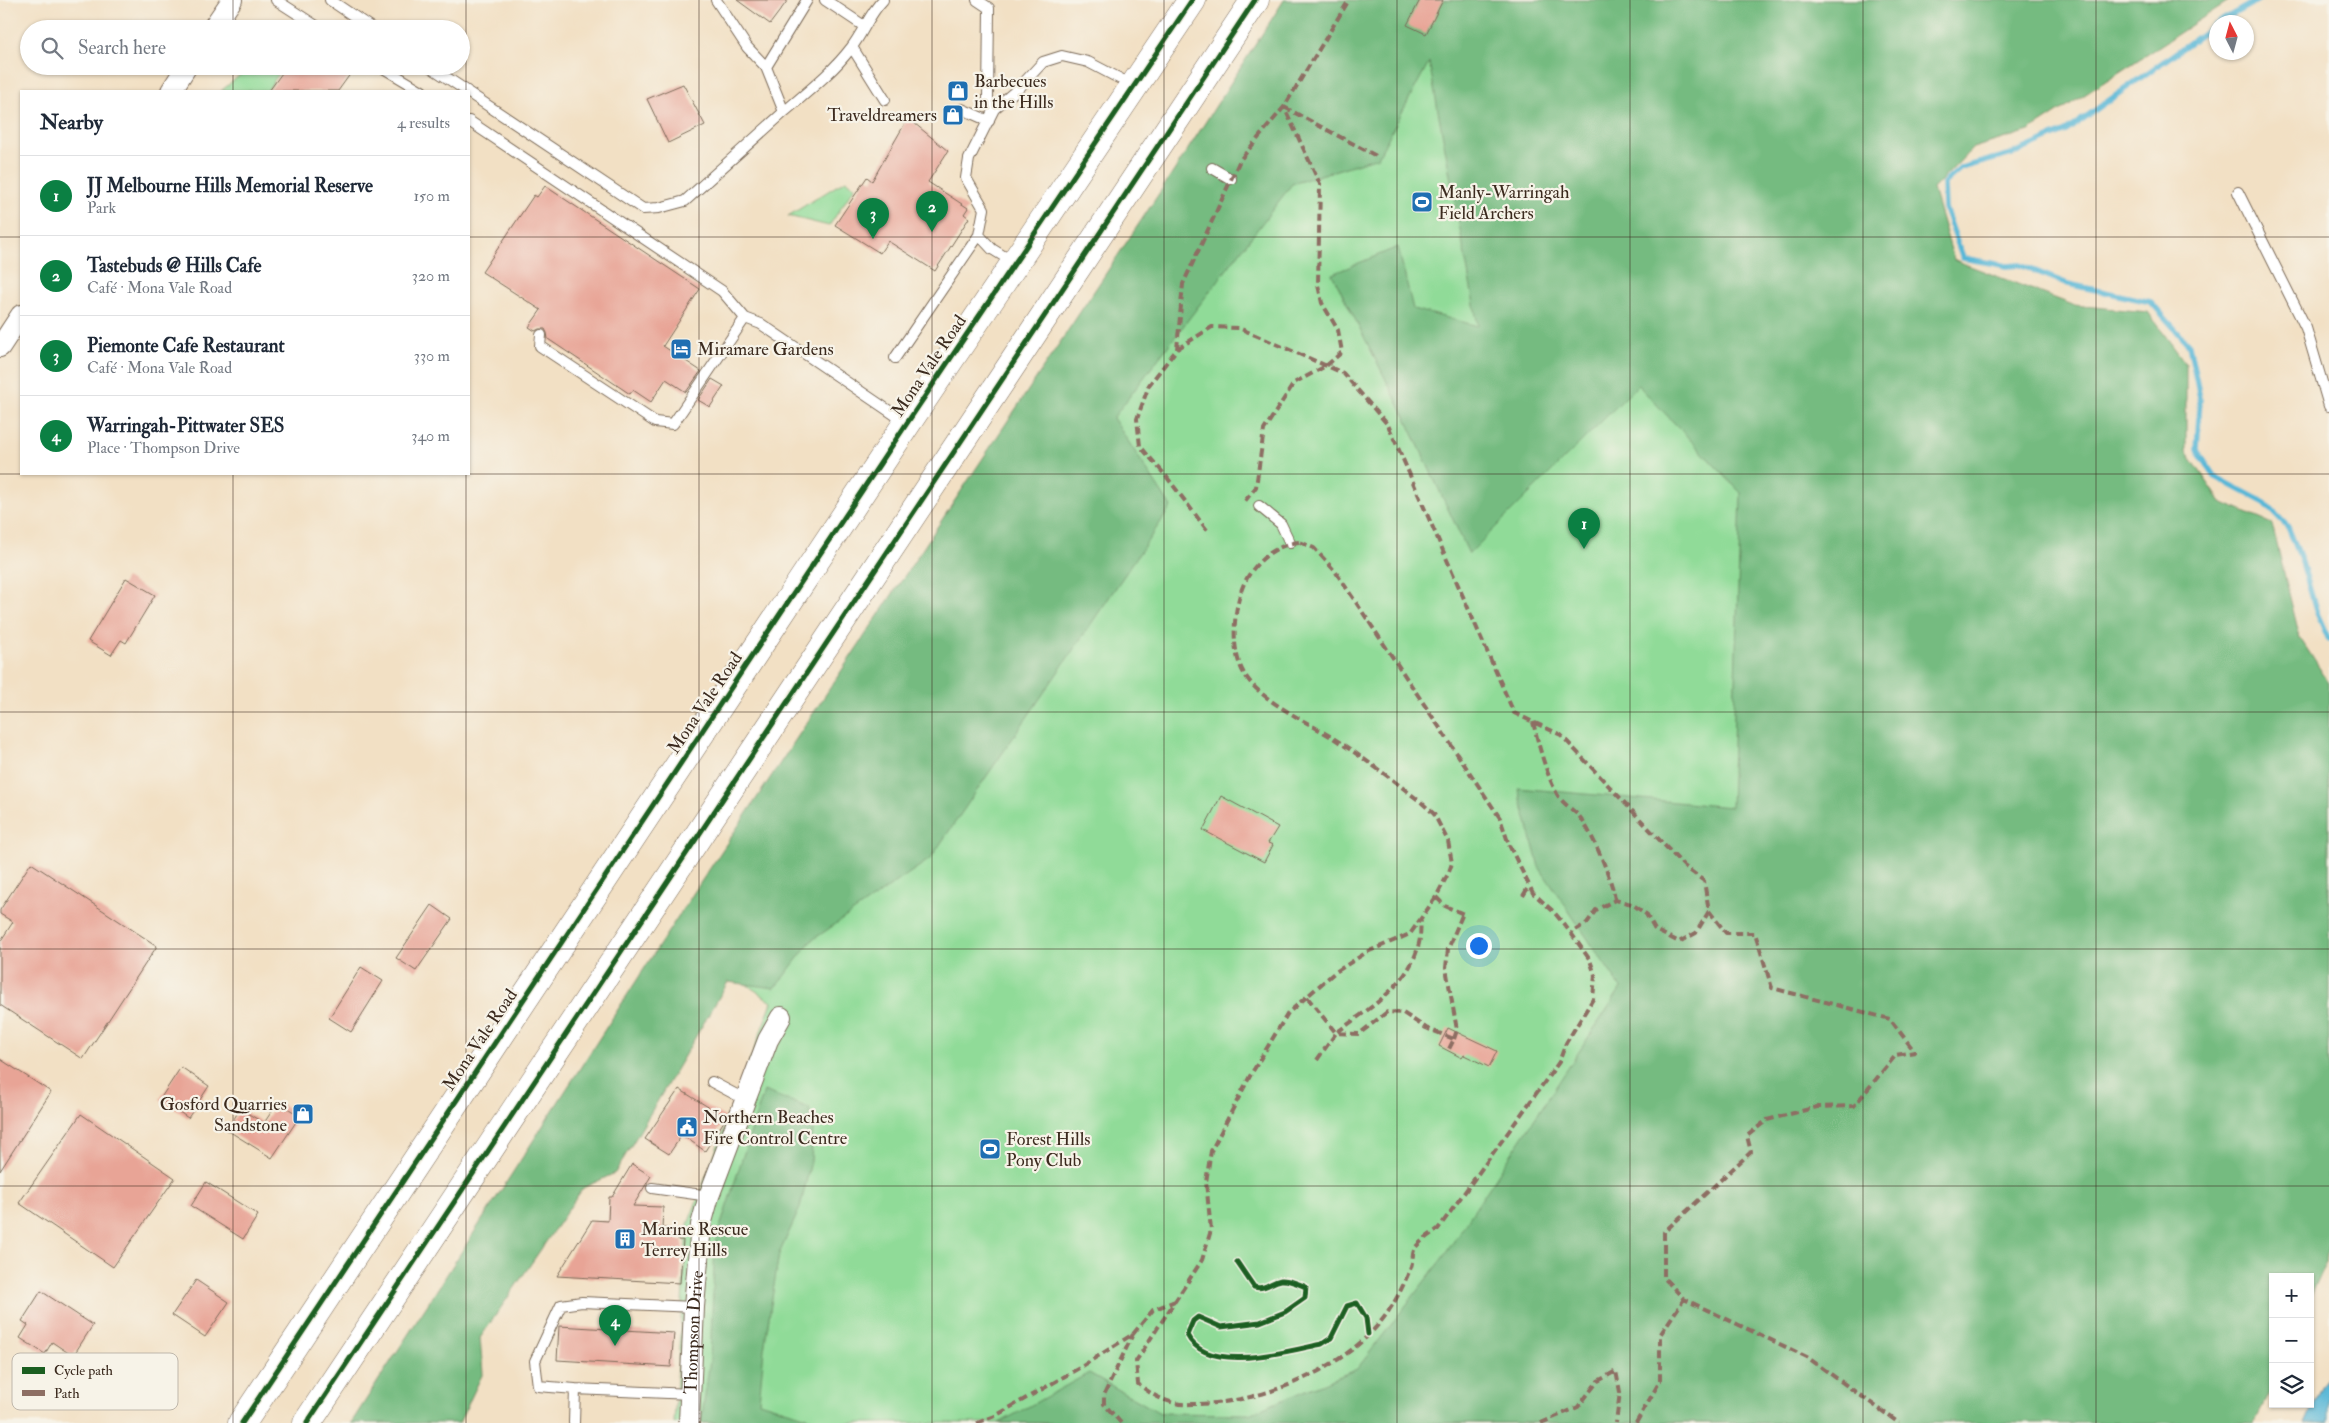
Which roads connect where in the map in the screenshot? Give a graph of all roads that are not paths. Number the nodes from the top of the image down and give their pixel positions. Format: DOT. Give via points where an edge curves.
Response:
graph roads {
  1 [pos="232,0"];
  2 [pos="276,0"];
  3 [pos="330,0"];
  4 [pos="716,0"];
  5 [pos="807,0"];
  6 [pos="825,0"];
  7 [pos="883,0"];
  8 [pos="977,0"];
  9 [pos="1192,0"];
  10 [pos="1255,0"];
  11 [pos="218,20"];
  12 [pos="307,20"];
  13 [pos="360,20"];
  14 [pos="864,26"];
  15 [pos="852,47"];
  16 [pos="766,67"];
  17 [pos="181,75"];
  18 [pos="394,75"];
  19 [pos="442,75"];
  20 [pos="1135,87"];
  21 [pos="172,90"];
  22 [pos="420,90"];
  23 [pos="465,90"];
  24 [pos="470,93"];
  25 [pos="885,100"];
  26 [pos="962,109"];
  27 [pos="994,109"];
  28 [pos="784,112"];
  29 [pos="989,120"];
  30 [pos="470,122"];
  31 [pos="1212,168"];
  32 [pos="1231,179"];
  33 [pos="2238,192"];
  34 [pos="979,235"];
  35 [pos="1014,263"];
  36 [pos="20,317"];
  37 [pos="745,318"];
  38 [pos="541,335"];
  39 [pos="0,347"];
  40 [pos="895,358"];
  41 [pos="2329,406"];
  42 [pos="907,423"];
  43 [pos="1259,506"];
  44 [pos="1290,543"];
  45 [pos="781,1017"];
  46 [pos="712,1082"];
  47 [pos="746,1100"];
  48 [pos="652,1188"];
  49 [pos="709,1196"];
  50 [pos="694,1307"];
  51 [pos="576,1389"];
  52 [pos="691,1394"];
  53 [pos="242,1423"];
  54 [pos="307,1423"];
  55 [pos="574,1423"];
  56 [pos="688,1423"];
  1 -- 11 [label="street"];
  2 -- 12 [label="lane"];
  3 -- 13 [label="lane"];
  4 -- 16 [label="lane" via="747,47"];
  5 -- 16 [label="lane"];
  6 -- 14 [label="lane"];
  7 -- 14 [label="lane"];
  8 -- 27 [label="lane" via="990,8 988,99"];
  9 -- 20 [label="highway, Mona Vale Road"];
  10 -- 54 [label="highway"];
  14 -- 15 [label="lane"];
  15 -- 25 [label="lane"];
  15 -- 28 [label="lane" via="833,70"];
  16 -- 28 [label="lane"];
  17 -- 21 [label="street"];
  18 -- 22 [label="lane"];
  19 -- 23 [label="lane"];
  20 -- 27 [label="lane" via="1088,62 1062,56 1044,62"];
  20 -- 35 [label="highway, Mona Vale Road"];
  24 -- 28 [label="lane" via="643,209 685,201"];
  26 -- 29 [label="lane"];
  27 -- 29 [label="lane"];
  29 -- 34 [label="lane" via="969,159 966,178 984,209"];
  30 -- 37 [label="lane" via="722,291"];
  31 -- 32 [label="lane"];
  33 -- 41 [label="lane" via="2306,328"];
  34 -- 35 [label="lane" via="992,249"];
  34 -- 40 [label="lane"];
  35 -- 42 [label="highway, Mona Vale Road"];
  36 -- 39 [label="street"];
  37 -- 38 [label="lane" via="673,424 655,422 540,346"];
  37 -- 42 [label="lane" via="761,324"];
  42 -- 53 [label="highway, Mona Vale Road"];
  43 -- 44 [label="lane" via="1281,524"];
  45 -- 47 [label="street, Thompson Drive" via="768,1040"];
  46 -- 47 [label="lane"];
  47 -- 49 [label="street, Thompson Drive"];
  48 -- 49 [label="lane"];
  49 -- 50 [label="street, Thompson Drive" via="702,1225"];
  50 -- 51 [label="lane" via="582,1302 561,1305 535,1360 538,1386"];
  50 -- 52 [label="street, Thompson Drive"];
  51 -- 52 [label="lane"];
  51 -- 55 [label="lane"];
  52 -- 56 [label="street, Thompson Drive"];
}
